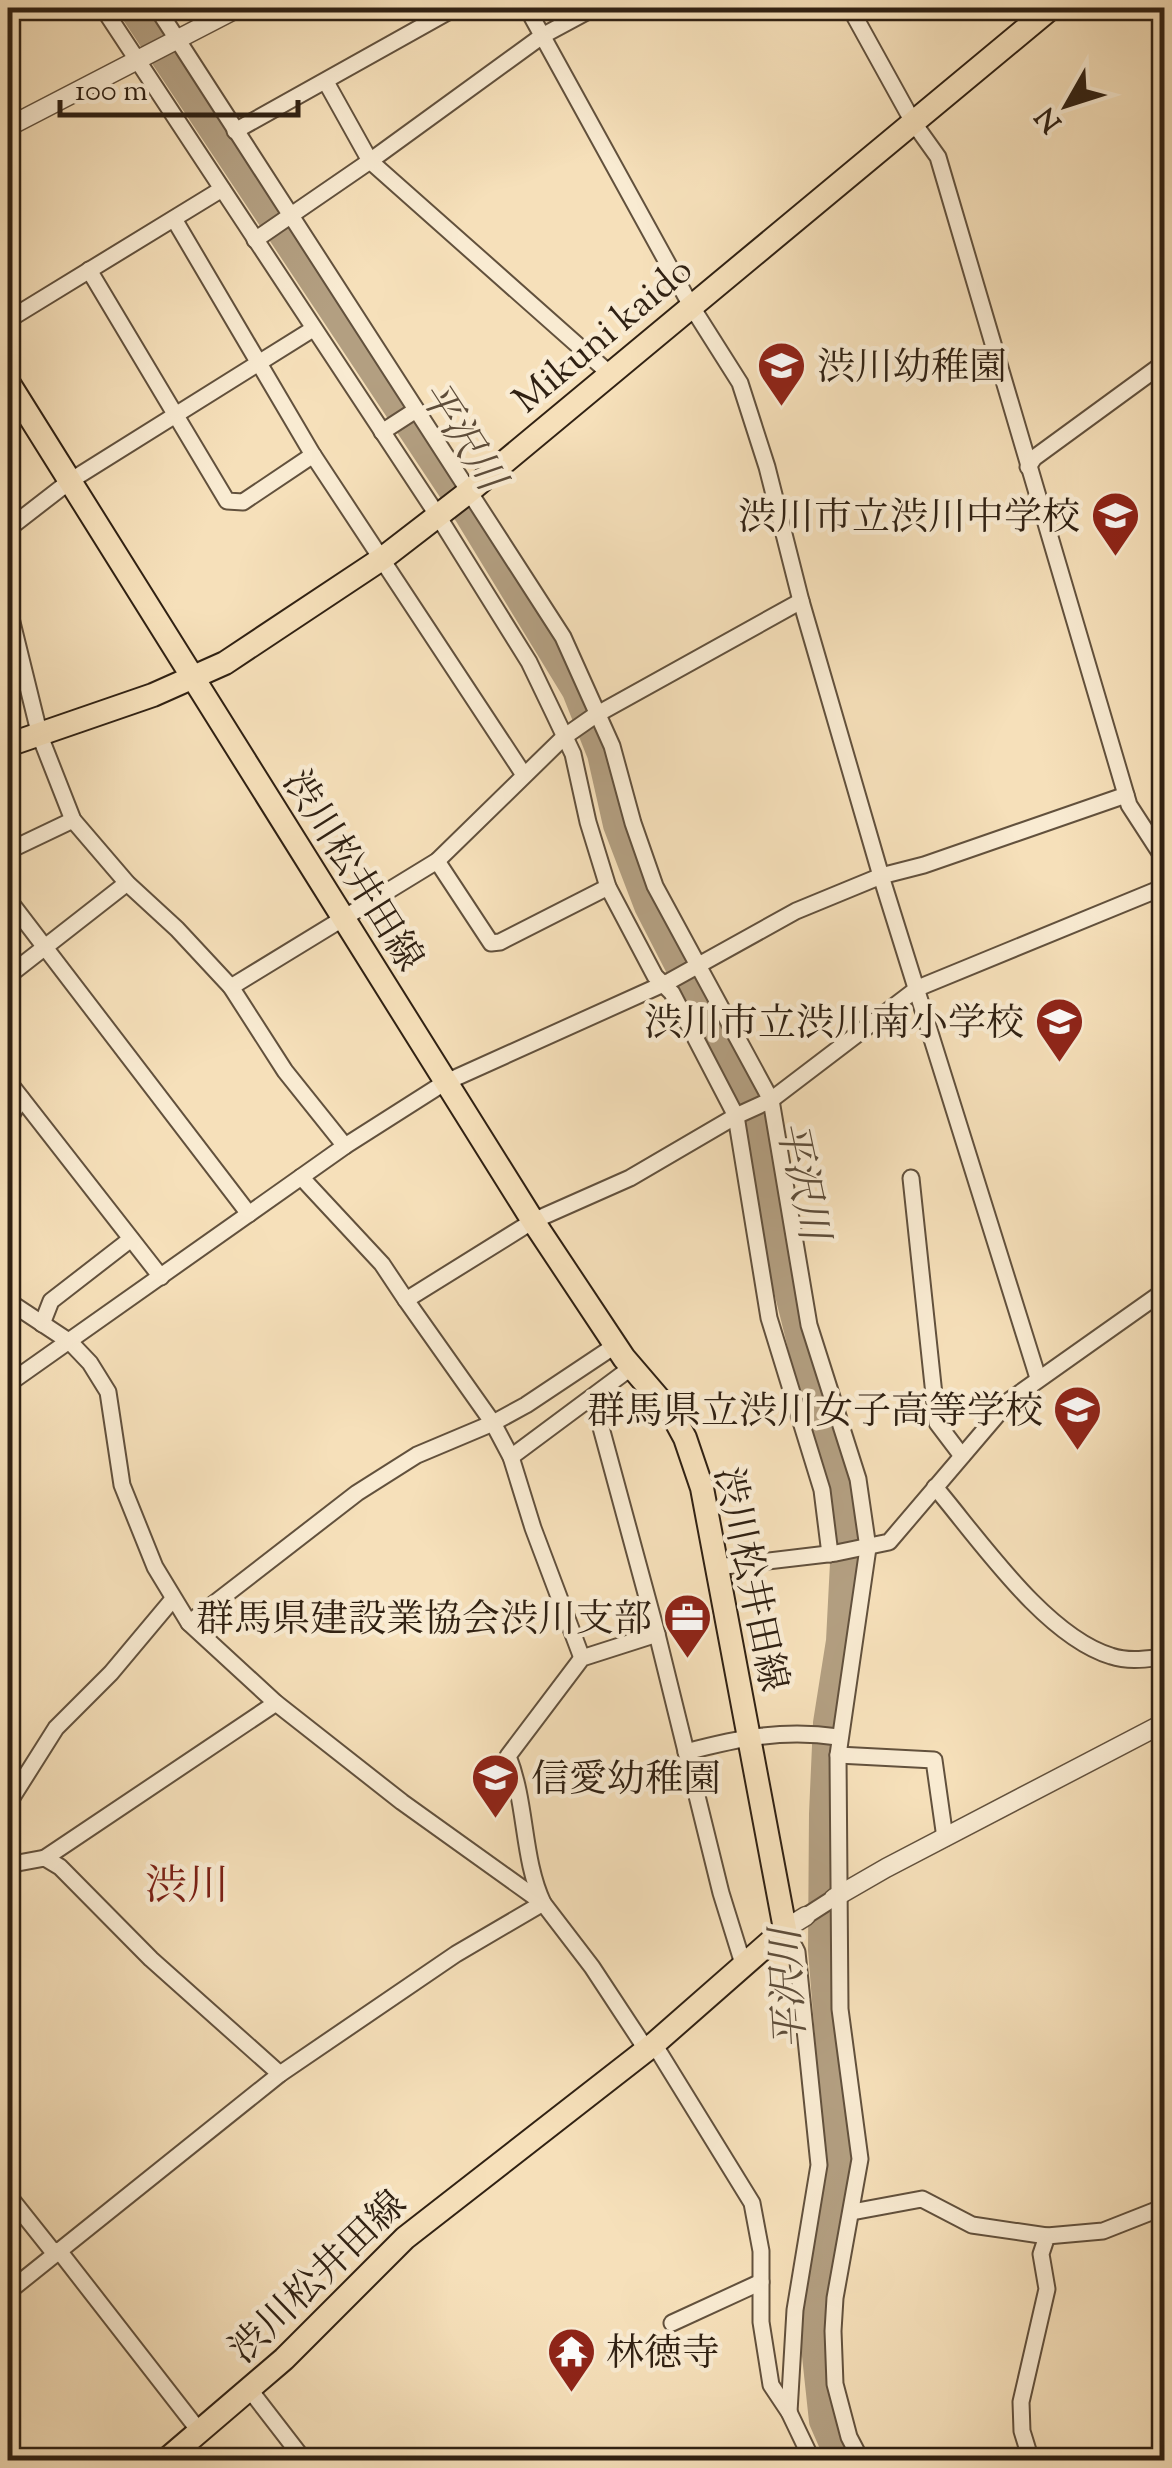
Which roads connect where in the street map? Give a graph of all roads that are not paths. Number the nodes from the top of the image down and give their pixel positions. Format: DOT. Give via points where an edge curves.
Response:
graph roads {
  1 [pos="103,8"];
  2 [pos="156,8"];
  3 [pos="238,8"];
  4 [pos="455,8"];
  5 [pos="527,8"];
  6 [pos="594,8"];
  7 [pos="850,8"];
  8 [pos="1052,8"];
  9 [pos="542,36"];
  10 [pos="172,41"];
  11 [pos="139,57"];
  12 [pos="326,82"];
  13 [pos="913,122"];
  14 [pos="8,127"];
  15 [pos="235,131"];
  16 [pos="370,161"];
  17 [pos="222,189"];
  18 [pos="288,218"];
  19 [pos="174,219"];
  20 [pos="260,237"];
  21 [pos="89,270"];
  22 [pos="690,304"];
  23 [pos="8,320"];
  24 [pos="313,329"];
  25 [pos="256,363"];
  26 [pos="1164,364"];
  27 [pos="609,373"];
  28 [pos="8,382"];
  29 [pos="416,411"];
  30 [pos="174,416"];
  31 [pos="382,431"];
  32 [pos="313,455"];
  33 [pos="1028,467"];
  34 [pos="70,481"];
  35 [pos="455,502"];
  36 [pos="8,529"];
  37 [pos="383,558"];
  38 [pos="800,600"];
  39 [pos="8,606"];
  40 [pos="195,678"];
  41 [pos="596,714"];
  42 [pos="569,734"];
  43 [pos="40,736"];
  44 [pos="8,745"];
  45 [pos="524,774"];
  46 [pos="1126,795"];
  47 [pos="73,820"];
  48 [pos="8,852"];
  49 [pos="1164,859"];
  50 [pos="437,861"];
  51 [pos="881,876"];
  52 [pos="127,883"];
  53 [pos="608,886"];
  54 [pos="1164,887"];
  55 [pos="8,899"];
  56 [pos="344,919"];
  57 [pos="45,946"];
  58 [pos="696,967"];
  59 [pos="8,976"];
  60 [pos="666,982"];
  61 [pos="231,987"];
  62 [pos="918,988"];
  63 [pos="8,1081"];
  64 [pos="444,1083"];
  65 [pos="21,1098"];
  66 [pos="768,1101"];
  67 [pos="738,1115"];
  68 [pos="8,1122"];
  69 [pos="345,1146"];
  70 [pos="301,1177"];
  71 [pos="911,1178"];
  72 [pos="249,1214"];
  73 [pos="532,1222"];
  74 [pos="131,1238"];
  75 [pos="161,1277"];
  76 [pos="1164,1291"];
  77 [pos="406,1300"];
  78 [pos="8,1301"];
  79 [pos="42,1324"];
  80 [pos="70,1342"];
  81 [pos="616,1345"];
  82 [pos="632,1367"];
  83 [pos="1038,1378"];
  84 [pos="8,1384"];
  85 [pos="593,1398"];
  86 [pos="493,1423"];
  87 [pos="962,1456"];
  88 [pos="511,1457"];
  89 [pos="935,1487"];
  90 [pos="864,1548"];
  91 [pos="833,1554"];
  92 [pos="717,1567"];
  93 [pos="172,1599"];
  94 [pos="189,1622"];
  95 [pos="656,1634"];
  96 [pos="582,1658"];
  97 [pos="1164,1658"];
  98 [pos="276,1703"];
  99 [pos="1164,1723"];
  100 [pos="749,1736"];
  101 [pos="836,1736"];
  102 [pos="686,1752"];
  103 [pos="838,1755"];
  104 [pos="8,1804"];
  105 [pos="945,1838"];
  106 [pos="45,1858"];
  107 [pos="8,1869"];
  108 [pos="838,1896"];
  109 [pos="543,1903"];
  110 [pos="806,1916"];
  111 [pos="785,1929"];
  112 [pos="744,1968"];
  113 [pos="650,2046"];
  114 [pos="280,2074"];
  115 [pos="8,2195"];
  116 [pos="1164,2206"];
  117 [pos="852,2212"];
  118 [pos="1047,2236"];
  119 [pos="60,2252"];
  120 [pos="761,2282"];
  121 [pos="8,2292"];
  122 [pos="672,2322"];
  123 [pos="250,2390"];
  124 [pos="789,2412"];
  125 [pos="200,2432"];
  126 [pos="166,2460"];
  127 [pos="304,2460"];
  128 [pos="812,2460"];
  129 [pos="860,2460"];
  130 [pos="1031,2460"];
  1 -- 11 [label="street"];
  2 -- 10 [label="street"];
  3 -- 10 [label="street"];
  4 -- 12 [label="street"];
  5 -- 9 [label="street"];
  6 -- 9 [label="street"];
  7 -- 13 [label="street"];
  8 -- 13 [label="main road, Mikuni kaido"];
  9 -- 16 [label="street"];
  9 -- 22 [label="street"];
  10 -- 11 [label="street"];
  10 -- 15 [label="street"];
  11 -- 14 [label="street"];
  11 -- 17 [label="street"];
  12 -- 15 [label="street"];
  12 -- 16 [label="street"];
  13 -- 22 [label="main road, Mikuni kaido"];
  13 -- 33 [label="street" via="938,157"];
  15 -- 18 [label="street"];
  16 -- 18 [label="street"];
  16 -- 27 [label="street"];
  17 -- 19 [label="street"];
  17 -- 20 [label="street"];
  18 -- 20 [label="street"];
  18 -- 29 [label="street"];
  19 -- 21 [label="street"];
  19 -- 25 [label="street"];
  20 -- 24 [label="street"];
  21 -- 23 [label="street"];
  21 -- 30 [label="street"];
  22 -- 27 [label="main road, Mikuni kaido"];
  22 -- 38 [label="street" via="740,383"];
  24 -- 25 [label="street"];
  24 -- 31 [label="street"];
  25 -- 30 [label="street"];
  25 -- 32 [label="street"];
  26 -- 33 [label="street"];
  27 -- 35 [label="main road, Mikuni kaido"];
  28 -- 34 [label="main road, 渋川松井田線"];
  29 -- 31 [label="street"];
  29 -- 35 [label="street"];
  30 -- 32 [label="street" via="234,504"];
  30 -- 34 [label="street"];
  31 -- 35 [label="street"];
  32 -- 37 [label="street"];
  33 -- 46 [label="street"];
  34 -- 36 [label="street"];
  34 -- 40 [label="main road, 渋川松井田線"];
  35 -- 37 [label="main road, Mikuni kaido"];
  35 -- 41 [label="street" via="563,637"];
  35 -- 42 [label="street"];
  37 -- 40 [label="main road, Mikuni kaido"];
  37 -- 45 [label="street"];
  38 -- 41 [label="street"];
  38 -- 51 [label="street"];
  39 -- 43 [label="street"];
  40 -- 43 [label="main road, Mikuni kaido"];
  40 -- 56 [label="main road, 渋川松井田線"];
  41 -- 42 [label="street"];
  41 -- 58 [label="street" via="655,886"];
  42 -- 45 [label="street"];
  42 -- 53 [label="street"];
  43 -- 44 [label="main road, Mikuni kaido"];
  43 -- 47 [label="street"];
  45 -- 50 [label="street"];
  46 -- 49 [label="street"];
  46 -- 51 [label="street"];
  47 -- 48 [label="street"];
  47 -- 52 [label="street"];
  50 -- 53 [label="street" via="491,943"];
  50 -- 56 [label="street"];
  51 -- 58 [label="street" via="796,912"];
  51 -- 62 [label="street"];
  52 -- 57 [label="street"];
  52 -- 61 [label="street"];
  53 -- 60 [label="street" via="654,976"];
  54 -- 62 [label="street"];
  55 -- 57 [label="street"];
  56 -- 61 [label="street"];
  56 -- 64 [label="main road, 渋川松井田線"];
  57 -- 59 [label="street"];
  57 -- 72 [label="street"];
  58 -- 60 [label="street"];
  58 -- 66 [label="street"];
  60 -- 64 [label="street"];
  60 -- 67 [label="street"];
  61 -- 69 [label="street" via="285,1071"];
  62 -- 66 [label="street"];
  62 -- 83 [label="street"];
  63 -- 65 [label="street"];
  64 -- 69 [label="street"];
  64 -- 73 [label="main road, 渋川松井田線"];
  65 -- 68 [label="street"];
  65 -- 74 [label="street"];
  66 -- 67 [label="street"];
  66 -- 90 [label="street" via="809,1326 858,1479"];
  67 -- 73 [label="street" via="630,1178"];
  67 -- 91 [label="street" via="769,1318 822,1490"];
  69 -- 70 [label="street"];
  70 -- 72 [label="street"];
  70 -- 77 [label="street" via="382,1264"];
  71 -- 87 [label="street" via="937,1422"];
  72 -- 75 [label="street"];
  73 -- 77 [label="street"];
  73 -- 81 [label="main road, 渋川松井田線"];
  74 -- 75 [label="street"];
  74 -- 79 [label="street" via="51,1300"];
  75 -- 80 [label="street"];
  76 -- 83 [label="street"];
  77 -- 86 [label="street"];
  78 -- 79 [label="street"];
  79 -- 80 [label="street"];
  80 -- 84 [label="street"];
  80 -- 93 [label="street" via="108,1392 122,1485"];
  81 -- 82 [label="main road, 渋川松井田線"];
  81 -- 86 [label="street"];
  82 -- 85 [label="street"];
  82 -- 92 [label="main road, 渋川松井田線" via="685,1438"];
  83 -- 87 [label="street"];
  85 -- 88 [label="street"];
  85 -- 95 [label="street"];
  86 -- 88 [label="street"];
  86 -- 94 [label="street" via="417,1454 362,1489"];
  87 -- 89 [label="street"];
  88 -- 96 [label="street"];
  89 -- 90 [label="street" via="889,1542"];
  89 -- 97 [label="street" via="1041,1612 1114,1658"];
  90 -- 91 [label="street"];
  90 -- 101 [label="street"];
  91 -- 92 [label="street"];
  92 -- 100 [label="main road, 渋川松井田線"];
  93 -- 94 [label="street"];
  93 -- 104 [label="street" via="56,1728"];
  94 -- 98 [label="street"];
  95 -- 96 [label="street"];
  95 -- 102 [label="street"];
  96 -- 109 [label="street" via="508,1756"];
  98 -- 106 [label="street"];
  98 -- 109 [label="street"];
  99 -- 105 [label="street"];
  100 -- 101 [label="street"];
  100 -- 102 [label="street"];
  100 -- 111 [label="main road, 渋川松井田線"];
  101 -- 103 [label="street"];
  102 -- 112 [label="street"];
  103 -- 105 [label="street" via="934,1760"];
  103 -- 108 [label="street"];
  105 -- 108 [label="street"];
  106 -- 107 [label="street"];
  106 -- 114 [label="street"];
  108 -- 110 [label="street"];
  108 -- 117 [label="street" via="840,2009 860,2159"];
  109 -- 113 [label="street"];
  109 -- 114 [label="street"];
  110 -- 111 [label="street"];
  111 -- 112 [label="main road, 渋川松井田線"];
  111 -- 124 [label="street" via="797,1952 819,2165 795,2310"];
  112 -- 113 [label="main road, 渋川松井田線"];
  113 -- 120 [label="street" via="752,2202"];
  113 -- 123 [label="main road, 渋川松井田線" via="405,2238"];
  114 -- 119 [label="street"];
  115 -- 119 [label="street"];
  116 -- 118 [label="street" via="1103,2231"];
  117 -- 118 [label="street" via="922,2199 972,2226"];
  117 -- 129 [label="street" via="835,2298 835,2384"];
  118 -- 130 [label="street" via="1041,2254 1047,2289 1020,2402"];
  119 -- 121 [label="street"];
  119 -- 125 [label="street"];
  120 -- 122 [label="street"];
  120 -- 124 [label="street" via="771,2385"];
  123 -- 125 [label="main road, 渋川松井田線"];
  123 -- 127 [label="street"];
  124 -- 128 [label="street"];
  125 -- 126 [label="main road, 渋川松井田線"];
}
